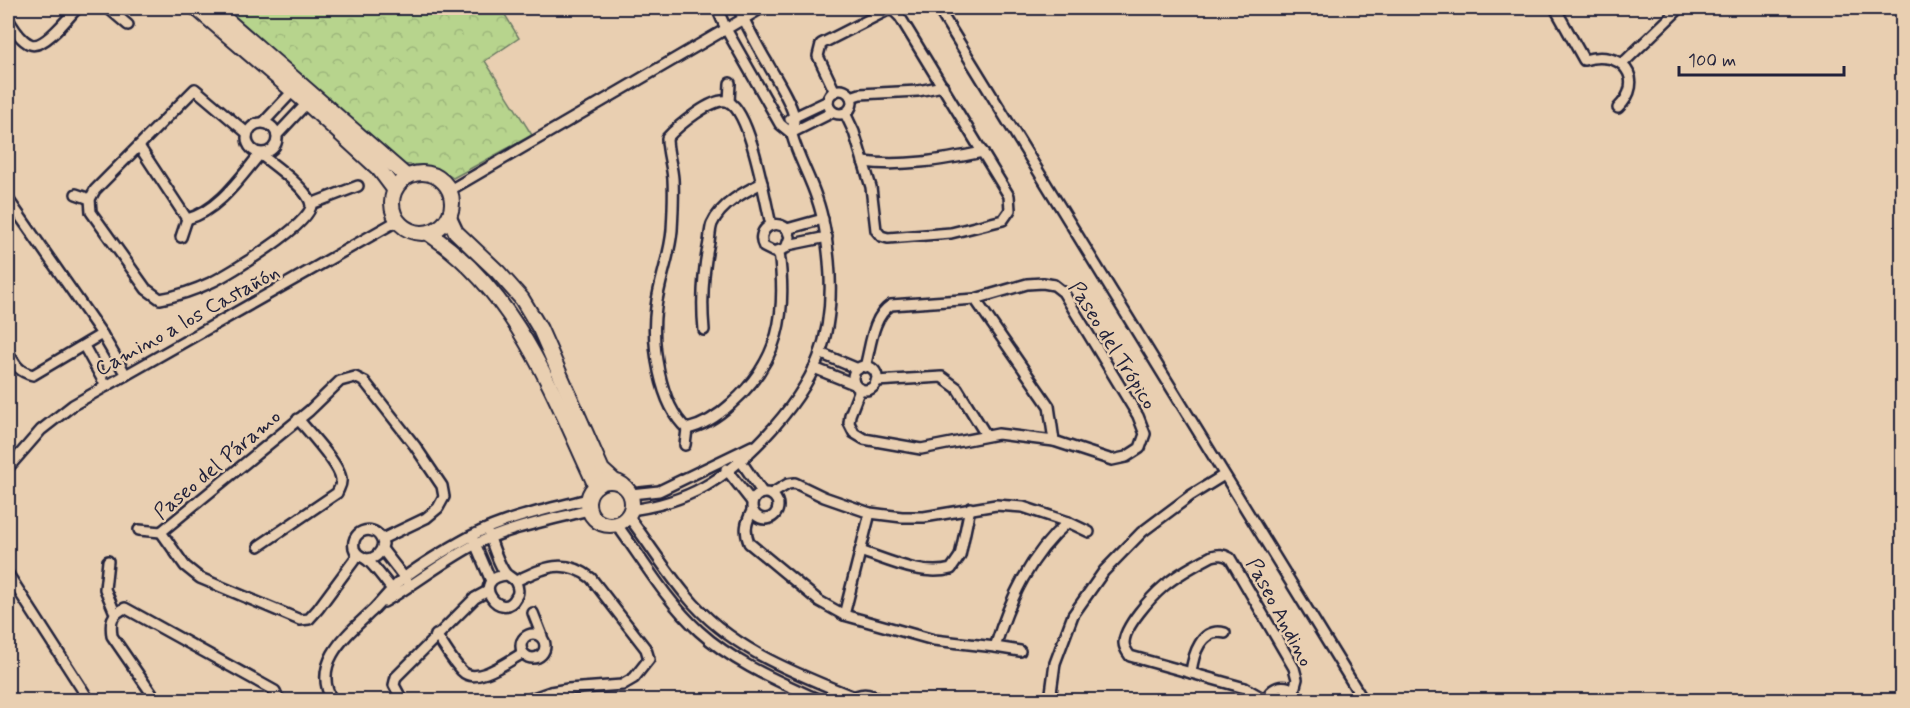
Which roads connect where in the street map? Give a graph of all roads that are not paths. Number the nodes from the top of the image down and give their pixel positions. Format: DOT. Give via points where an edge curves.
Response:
graph roads {
  1 [pos="77,8"];
  2 [pos="108,8"];
  3 [pos="196,8"];
  4 [pos="213,8"];
  5 [pos="717,8"];
  6 [pos="738,8"];
  7 [pos="762,8"];
  8 [pos="938,8"];
  9 [pos="1555,8"];
  10 [pos="1680,8"];
  11 [pos="744,18"];
  12 [pos="8,19"];
  13 [pos="128,25"];
  14 [pos="726,29"];
  15 [pos="1622,64"];
  16 [pos="730,82"];
  17 [pos="943,86"];
  18 [pos="292,92"];
  19 [pos="834,92"];
  20 [pos="851,97"];
  21 [pos="729,102"];
  22 [pos="828,102"];
  23 [pos="307,103"];
  24 [pos="1618,108"];
  25 [pos="833,112"];
  26 [pos="844,113"];
  27 [pos="794,118"];
  28 [pos="264,122"];
  29 [pos="780,124"];
  30 [pos="657,132"];
  31 [pos="791,132"];
  32 [pos="247,133"];
  33 [pos="277,135"];
  34 [pos="667,138"];
  35 [pos="139,146"];
  36 [pos="983,152"];
  37 [pos="260,154"];
  38 [pos="863,162"];
  39 [pos="406,176"];
  40 [pos="762,183"];
  41 [pos="358,186"];
  42 [pos="394,189"];
  43 [pos="450,190"];
  44 [pos="76,194"];
  45 [pos="8,199"];
  46 [pos="90,199"];
  47 [pos="311,204"];
  48 [pos="449,217"];
  49 [pos="186,219"];
  50 [pos="823,219"];
  51 [pos="397,221"];
  52 [pos="771,225"];
  53 [pos="787,229"];
  54 [pos="428,233"];
  55 [pos="181,237"];
  56 [pos="827,237"];
  57 [pos="788,245"];
  58 [pos="779,252"];
  59 [pos="160,299"];
  60 [pos="975,299"];
  61 [pos="169,307"];
  62 [pos="704,330"];
  63 [pos="102,334"];
  64 [pos="84,346"];
  65 [pos="8,352"];
  66 [pos="820,353"];
  67 [pos="814,368"];
  68 [pos="861,368"];
  69 [pos="126,375"];
  70 [pos="876,381"];
  71 [pos="106,386"];
  72 [pos="857,387"];
  73 [pos="298,419"];
  74 [pos="687,429"];
  75 [pos="986,435"];
  76 [pos="1054,441"];
  77 [pos="685,445"];
  78 [pos="739,458"];
  79 [pos="721,462"];
  80 [pos="8,468"];
  81 [pos="728,472"];
  82 [pos="1224,475"];
  83 [pos="613,480"];
  84 [pos="596,486"];
  85 [pos="767,493"];
  86 [pos="631,494"];
  87 [pos="589,505"];
  88 [pos="752,506"];
  89 [pos="970,508"];
  90 [pos="870,513"];
  91 [pos="626,517"];
  92 [pos="1068,522"];
  93 [pos="139,530"];
  94 [pos="161,532"];
  95 [pos="1089,532"];
  96 [pos="489,534"];
  97 [pos="474,540"];
  98 [pos="382,544"];
  99 [pos="259,546"];
  100 [pos="860,551"];
  101 [pos="362,557"];
  102 [pos="108,561"];
  103 [pos="8,574"];
  104 [pos="507,575"];
  105 [pos="407,581"];
  106 [pos="516,581"];
  107 [pos="489,586"];
  108 [pos="394,592"];
  109 [pos="115,613"];
  110 [pos="533,613"];
  111 [pos="844,615"];
  112 [pos="1225,633"];
  113 [pos="436,635"];
  114 [pos="542,636"];
  115 [pos="995,647"];
  116 [pos="1020,651"];
  117 [pos="523,653"];
  118 [pos="1191,673"];
  119 [pos="1294,690"];
  120 [pos="852,699"];
  121 [pos="89,700"];
  122 [pos="156,700"];
  123 [pos="279,700"];
  124 [pos="332,700"];
  125 [pos="402,700"];
  126 [pos="527,700"];
  127 [pos="819,700"];
  128 [pos="880,700"];
  129 [pos="1050,700"];
  130 [pos="1266,700"];
  131 [pos="1299,700"];
  132 [pos="1363,700"];
  1 -- 12 [label="street" via="52,35 35,45 22,38"];
  2 -- 13 [label="street"];
  3 -- 18 [label="street"];
  4 -- 39 [label="street"];
  5 -- 14 [label="street"];
  6 -- 11 [label="street"];
  7 -- 11 [label="street"];
  8 -- 82 [label="street"];
  9 -- 15 [label="street" via="1584,60 1605,56"];
  10 -- 15 [label="street"];
  11 -- 14 [label="street"];
  11 -- 27 [label="street"];
  14 -- 29 [label="street"];
  14 -- 43 [label="street"];
  15 -- 24 [label="street" via="1628,72 1630,92"];
  16 -- 21 [label="street"];
  17 -- 19 [label="street" via="900,17 888,10 821,44 818,56"];
  17 -- 20 [label="street"];
  17 -- 36 [label="street"];
  18 -- 23 [label="street"];
  18 -- 28 [label="street"];
  19 -- 20 [label="street" via="846,91"];
  19 -- 22 [label="street"];
  20 -- 26 [label="street" via="850,108"];
  21 -- 34 [label="street" via="722,100 709,105"];
  21 -- 40 [label="street" via="753,144"];
  22 -- 25 [label="street"];
  22 -- 27 [label="street"];
  23 -- 33 [label="street"];
  23 -- 42 [label="street" via="379,169"];
  25 -- 26 [label="street"];
  25 -- 31 [label="street"];
  26 -- 38 [label="street"];
  27 -- 29 [label="street"];
  27 -- 31 [label="street"];
  28 -- 32 [label="street" via="256,123"];
  28 -- 33 [label="street" via="273,126"];
  29 -- 31 [label="street"];
  30 -- 34 [label="street"];
  31 -- 50 [label="street"];
  32 -- 35 [label="street" via="195,89"];
  32 -- 37 [label="street" via="247,144"];
  33 -- 37 [label="street" via="273,149"];
  34 -- 74 [label="street" via="673,215 654,331 657,364 667,396"];
  35 -- 46 [label="street"];
  35 -- 49 [label="street"];
  36 -- 38 [label="street" via="894,164"];
  36 -- 38 [label="street" via="1009,196 1010,210 1003,220 951,233 881,236 876,230 871,187"];
  37 -- 47 [label="street" via="305,192"];
  37 -- 49 [label="street" via="232,189 198,216"];
  39 -- 42 [label="street"];
  39 -- 43 [label="street" via="432,173 443,179"];
  40 -- 52 [label="street"];
  40 -- 62 [label="street" via="740,194 712,224 703,272"];
  41 -- 47 [label="street"];
  42 -- 51 [label="street" via="391,205"];
  43 -- 48 [label="street" via="453,204"];
  44 -- 46 [label="street"];
  45 -- 63 [label="street"];
  46 -- 59 [label="street" via="91,212 146,289"];
  47 -- 59 [label="street" via="303,220 275,243 213,282"];
  48 -- 54 [label="street"];
  48 -- 83 [label="street" via="456,232 522,299 540,329 602,470"];
  49 -- 55 [label="street"];
  50 -- 53 [label="street"];
  50 -- 56 [label="street"];
  51 -- 54 [label="street" via="411,231"];
  51 -- 69 [label="street, Camino a los Castañón"];
  52 -- 53 [label="street" via="780,224"];
  52 -- 58 [label="street" via="763,232 762,243 769,251"];
  53 -- 57 [label="street"];
  54 -- 84 [label="street" via="489,285 520,330"];
  56 -- 57 [label="street"];
  56 -- 66 [label="street" via="831,310"];
  57 -- 58 [label="street"];
  58 -- 74 [label="street" via="781,317 775,341 760,371 744,393 722,411 701,426"];
  59 -- 61 [label="street"];
  60 -- 68 [label="street, Paseo del Trópico" via="891,305 878,318"];
  60 -- 76 [label="street" via="1049,406"];
  60 -- 76 [label="street, Paseo del Trópico" via="1027,284 1054,285 1063,292 1145,434 1140,448 1112,460"];
  63 -- 64 [label="street"];
  63 -- 69 [label="street"];
  64 -- 65 [label="street" via="33,375 18,369"];
  64 -- 71 [label="street"];
  66 -- 67 [label="street"];
  66 -- 68 [label="street"];
  67 -- 72 [label="street"];
  67 -- 78 [label="street" via="782,420"];
  68 -- 70 [label="street" via="873,369"];
  68 -- 72 [label="street, Paseo del Trópico" via="853,376"];
  69 -- 71 [label="street, Camino a los Castañón"];
  70 -- 72 [label="street" via="872,388"];
  70 -- 75 [label="street" via="942,377 957,388"];
  71 -- 80 [label="street, Camino a los Castañón" via="41,430"];
  72 -- 75 [label="street, Paseo del Trópico" via="849,423 854,433 864,439 921,448"];
  73 -- 94 [label="street, Paseo del Páramo"];
  73 -- 98 [label="street, Paseo del Páramo" via="340,381 355,377 365,382 442,486 444,497 438,508"];
  73 -- 99 [label="street, Paseo del Páramo" via="335,466 341,484 337,493"];
  74 -- 77 [label="street"];
  75 -- 76 [label="street, Paseo del Trópico"];
  78 -- 79 [label="street"];
  78 -- 81 [label="street"];
  78 -- 85 [label="street"];
  79 -- 81 [label="street"];
  79 -- 86 [label="street" via="659,491"];
  81 -- 88 [label="street"];
  81 -- 91 [label="street" via="685,497"];
  82 -- 129 [label="street" via="1142,532 1104,571 1073,615 1054,663"];
  82 -- 132 [label="street"];
  83 -- 84 [label="street"];
  83 -- 86 [label="street"];
  84 -- 87 [label="street"];
  85 -- 88 [label="street" via="754,497"];
  85 -- 88 [label="street" via="775,497 776,514 763,519 755,515"];
  85 -- 90 [label="street" via="795,483"];
  86 -- 91 [label="street"];
  87 -- 91 [label="street" via="596,519 606,525"];
  87 -- 96 [label="street" via="514,518"];
  88 -- 111 [label="street" via="746,525 749,543 819,601"];
  89 -- 90 [label="street" via="924,517"];
  89 -- 92 [label="street" via="1023,507"];
  89 -- 100 [label="street" via="960,556 951,569 927,571"];
  90 -- 100 [label="street"];
  91 -- 120 [label="street" via="686,596 735,641"];
  91 -- 127 [label="street" via="677,608 700,632 763,675"];
  92 -- 95 [label="street"];
  92 -- 115 [label="street" via="1050,537 1022,578"];
  93 -- 94 [label="street"];
  94 -- 101 [label="street, Paseo del Páramo" via="185,566 200,578 300,620 309,619"];
  96 -- 97 [label="street"];
  96 -- 104 [label="street"];
  97 -- 105 [label="street"];
  97 -- 107 [label="street"];
  98 -- 101 [label="street, Paseo del Páramo" via="376,557"];
  98 -- 101 [label="street, Paseo del Páramo" via="377,533 363,531 354,541 354,549"];
  98 -- 105 [label="street"];
  100 -- 111 [label="street"];
  101 -- 108 [label="street"];
  102 -- 109 [label="street" via="105,589"];
  103 -- 121 [label="street"];
  104 -- 106 [label="street"];
  104 -- 107 [label="street" via="498,576"];
  105 -- 108 [label="street"];
  106 -- 107 [label="street" via="517,596 504,605 491,598"];
  106 -- 126 [label="street" via="543,568 567,567 583,572 646,649 649,659 634,678 622,685 568,689"];
  107 -- 113 [label="street"];
  108 -- 124 [label="street" via="331,656 326,689"];
  109 -- 122 [label="street" via="110,623 112,636"];
  109 -- 123 [label="street" via="125,608 137,614 275,691"];
  110 -- 114 [label="street"];
  111 -- 115 [label="street" via="934,640"];
  112 -- 118 [label="street" via="1215,632 1201,642 1193,656"];
  113 -- 117 [label="street" via="463,673 472,677"];
  113 -- 125 [label="street" via="396,676 394,685"];
  114 -- 117 [label="street" via="525,636 520,644"];
  114 -- 117 [label="street" via="546,643 544,652 530,658"];
  115 -- 116 [label="street"];
  118 -- 119 [label="street, Paseo Andino" via="1130,656 1124,641 1131,625 1163,586 1191,567 1222,554 1230,558 1293,668 1297,679"];
  118 -- 130 [label="street, Paseo Andino" via="1245,688"];
  119 -- 130 [label="street, Paseo Andino" via="1280,686"];
  119 -- 131 [label="street, Paseo Andino"];
  120 -- 128 [label="street" via="866,694"];
}
